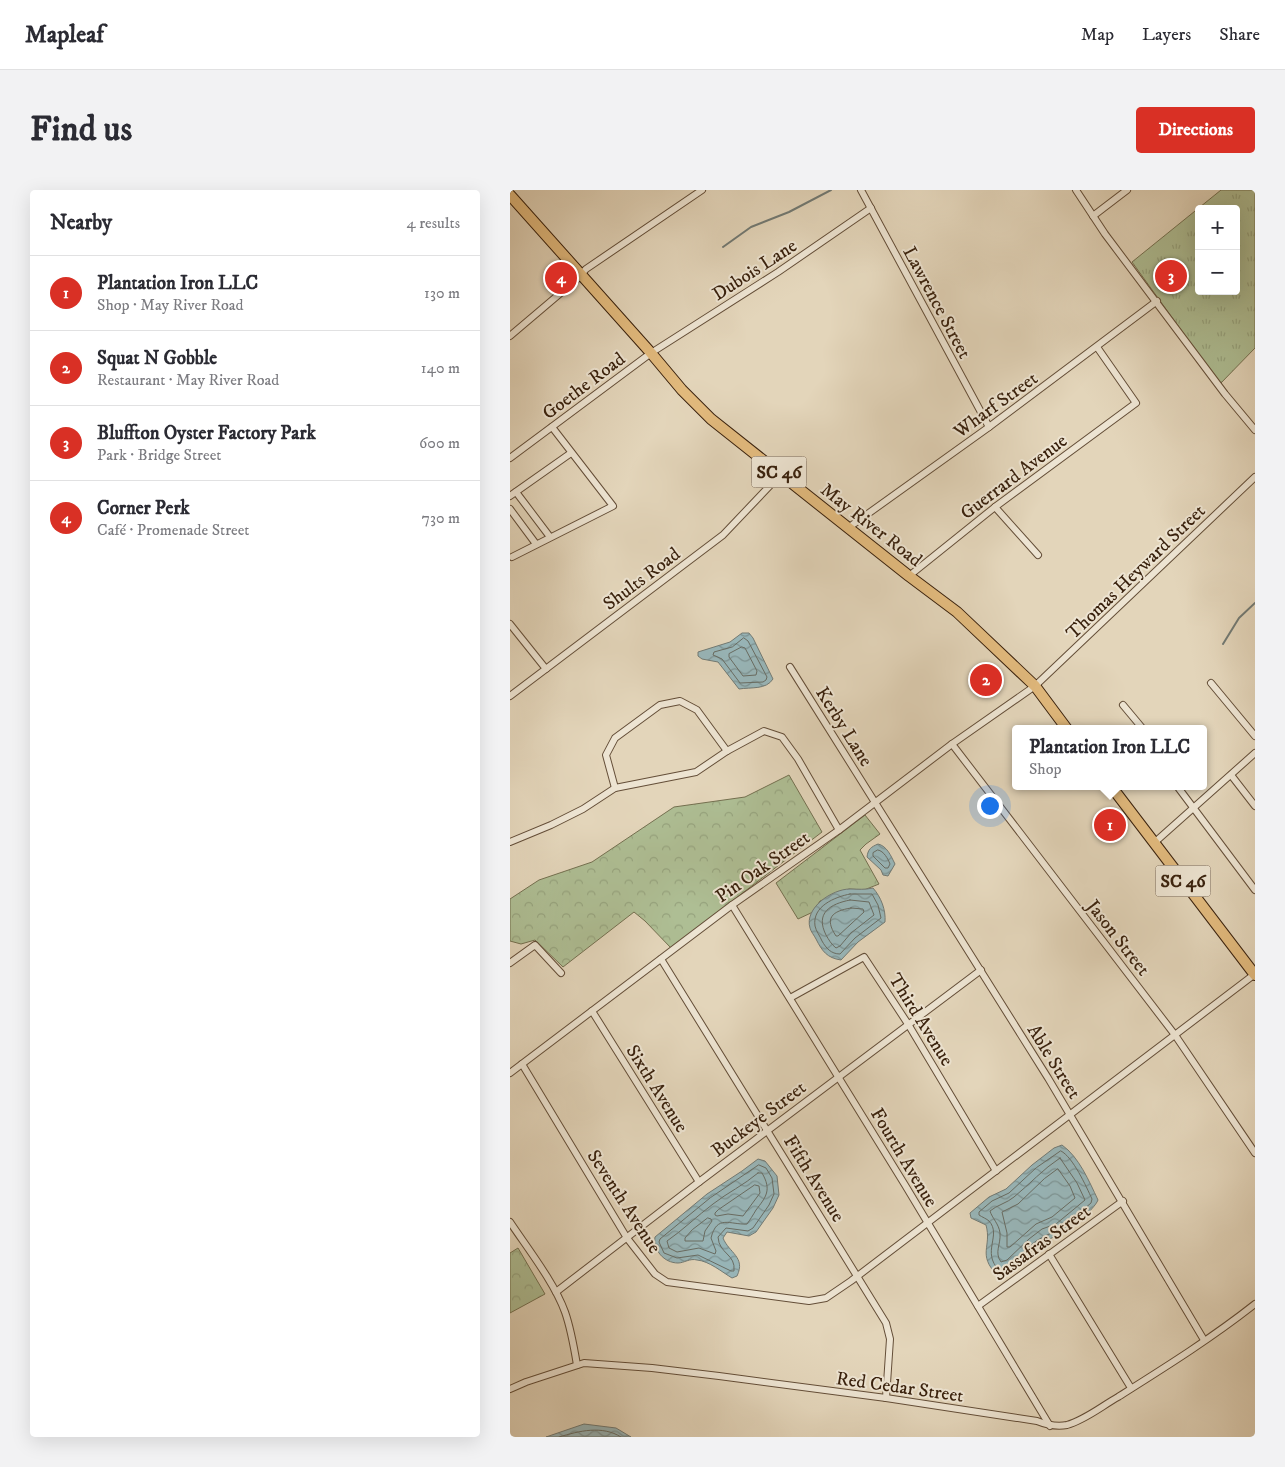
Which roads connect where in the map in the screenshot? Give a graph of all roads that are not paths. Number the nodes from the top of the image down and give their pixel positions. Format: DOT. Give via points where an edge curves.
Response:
graph roads {
  1 [pos="861,190"];
  2 [pos="1076,190"];
  3 [pos="1127,190"];
  4 [pos="698,191"];
  5 [pos="510,195"];
  6 [pos="871,208"];
  7 [pos="1093,216"];
  8 [pos="581,274"];
  9 [pos="1157,301"];
  10 [pos="510,336"];
  11 [pos="1097,347"];
  12 [pos="651,353"];
  13 [pos="552,427"];
  14 [pos="989,427"];
  15 [pos="1255,430"];
  16 [pos="572,453"];
  17 [pos="510,458"];
  18 [pos="781,474"];
  19 [pos="1255,477"];
  20 [pos="513,494"];
  21 [pos="995,507"];
  22 [pos="510,510"];
  23 [pos="848,528"];
  24 [pos="550,538"];
  25 [pos="536,544"];
  26 [pos="1038,555"];
  27 [pos="512,558"];
  28 [pos="909,576"];
  29 [pos="510,624"];
  30 [pos="790,667"];
  31 [pos="546,669"];
  32 [pos="1211,683"];
  33 [pos="1035,686"];
  34 [pos="510,696"];
  35 [pos="1123,705"];
  36 [pos="1064,725"];
  37 [pos="1140,725"];
  38 [pos="1255,736"];
  39 [pos="952,744"];
  40 [pos="728,751"];
  41 [pos="1255,753"];
  42 [pos="1231,775"];
  43 [pos="615,788"];
  44 [pos="1114,790"];
  45 [pos="1180,790"];
  46 [pos="874,802"];
  47 [pos="1255,806"];
  48 [pos="1193,809"];
  49 [pos="839,830"];
  50 [pos="510,842"];
  51 [pos="1154,842"];
  52 [pos="1255,890"];
  53 [pos="732,905"];
  54 [pos="661,959"];
  55 [pos="510,963"];
  56 [pos="981,970"];
  57 [pos="561,973"];
  58 [pos="1255,974"];
  59 [pos="790,998"];
  60 [pos="592,1011"];
  61 [pos="908,1024"];
  62 [pos="1175,1035"];
  63 [pos="522,1064"];
  64 [pos="510,1073"];
  65 [pos="838,1076"];
  66 [pos="1071,1115"];
  67 [pos="768,1130"];
  68 [pos="1255,1153"];
  69 [pos="996,1171"];
  70 [pos="699,1182"];
  71 [pos="1123,1201"];
  72 [pos="510,1222"];
  73 [pos="928,1222"];
  74 [pos="627,1238"];
  75 [pos="1049,1254"];
  76 [pos="858,1275"];
  77 [pos="556,1292"];
  78 [pos="1255,1304"];
  79 [pos="978,1306"];
  80 [pos="1204,1340"];
  81 [pos="577,1365"];
  82 [pos="1131,1388"];
  83 [pos="510,1389"];
  84 [pos="886,1398"];
  85 [pos="1050,1426"];
  1 -- 6 [label="street, Lawrence Street"];
  2 -- 7 [label="street"];
  3 -- 7 [label="street"];
  4 -- 8 [label="street"];
  5 -- 8 [label="main road, May River Road / SC 46"];
  6 -- 12 [label="street, Dubois Lane"];
  6 -- 14 [label="street, Lawrence Street"];
  7 -- 9 [label="street"];
  8 -- 10 [label="street"];
  8 -- 12 [label="main road, May River Road / SC 46"];
  9 -- 11 [label="street, Wharf Street"];
  9 -- 15 [label="street"];
  11 -- 14 [label="street, Wharf Street"];
  11 -- 21 [label="street, Guerrard Avenue" via="1136,402"];
  12 -- 13 [label="street, Goethe Road"];
  12 -- 18 [label="main road, May River Road / SC 46" via="710,419"];
  13 -- 16 [label="street"];
  13 -- 17 [label="street, Goethe Road"];
  14 -- 23 [label="street, Wharf Street"];
  16 -- 20 [label="street"];
  16 -- 24 [label="street" via="613,506"];
  18 -- 23 [label="main road, May River Road / SC 46"];
  18 -- 31 [label="street, Shults Road" via="723,535"];
  19 -- 33 [label="street, Thomas Heyward Street"];
  20 -- 24 [label="street"];
  21 -- 26 [label="street"];
  21 -- 28 [label="street, Guerrard Avenue"];
  22 -- 25 [label="street"];
  23 -- 28 [label="main road, May River Road / SC 46"];
  24 -- 25 [label="street"];
  25 -- 27 [label="street"];
  28 -- 33 [label="main road, May River Road / SC 46" via="958,612"];
  29 -- 31 [label="street"];
  30 -- 46 [label="street, Kerby Lane"];
  31 -- 34 [label="street, Shults Road"];
  32 -- 38 [label="street"];
  33 -- 36 [label="main road, May River Road / SC 46"];
  33 -- 39 [label="street, Pin Oak Street"];
  35 -- 37 [label="street"];
  39 -- 46 [label="street, Pin Oak Street"];
  39 -- 62 [label="street, Jason Street"];
  40 -- 43 [label="street" via="696,772"];
  40 -- 43 [label="street" via="697,710 680,701 660,705 615,738 606,755"];
  40 -- 49 [label="street" via="764,731 782,737"];
  41 -- 42 [label="street"];
  42 -- 47 [label="street"];
  42 -- 48 [label="street"];
  43 -- 50 [label="street" via="583,809"];
  44 -- 51 [label="main road, SC 46"];
  45 -- 48 [label="street"];
  46 -- 49 [label="street, Pin Oak Street"];
  46 -- 56 [label="street, Able Street"];
  48 -- 51 [label="street"];
  48 -- 52 [label="street"];
  49 -- 53 [label="street, Pin Oak Street"];
  51 -- 58 [label="main road, SC 46"];
  53 -- 54 [label="street, Pin Oak Street"];
  53 -- 59 [label="street, Fourth Avenue"];
  54 -- 60 [label="street, Pin Oak Street"];
  54 -- 67 [label="street, Fifth Avenue"];
  55 -- 57 [label="street" via="534,944"];
  56 -- 61 [label="street, Buckeye Street"];
  56 -- 66 [label="street, Able Street"];
  58 -- 62 [label="street, Seventh Avenue"];
  59 -- 61 [label="street, Third Avenue" via="864,957"];
  59 -- 65 [label="street, Fourth Avenue"];
  60 -- 63 [label="street, Pin Oak Street"];
  60 -- 70 [label="street, Sixth Avenue"];
  61 -- 65 [label="street, Buckeye Street"];
  61 -- 69 [label="street, Third Avenue"];
  62 -- 66 [label="street, Seventh Avenue"];
  62 -- 68 [label="street, Jason Street"];
  63 -- 64 [label="street, Pin Oak Street"];
  63 -- 74 [label="street, Seventh Avenue"];
  65 -- 67 [label="street, Buckeye Street"];
  65 -- 73 [label="street, Fourth Avenue"];
  66 -- 69 [label="street, Seventh Avenue"];
  66 -- 71 [label="street, Able Street"];
  67 -- 70 [label="street, Buckeye Street"];
  67 -- 76 [label="street, Fifth Avenue"];
  69 -- 73 [label="street, Seventh Avenue"];
  70 -- 74 [label="street, Buckeye Street"];
  71 -- 75 [label="street, Sassafras Street"];
  71 -- 80 [label="street, Able Street"];
  72 -- 77 [label="street"];
  73 -- 76 [label="street, Seventh Avenue"];
  73 -- 79 [label="street, Fourth Avenue"];
  74 -- 76 [label="street, Seventh Avenue" via="655,1274 667,1282 808,1301 826,1298"];
  74 -- 77 [label="street, Buckeye Street"];
  75 -- 79 [label="street, Sassafras Street"];
  75 -- 82 [label="street"];
  76 -- 84 [label="street, Fifth Avenue" via="886,1323 890,1339"];
  77 -- 81 [label="street" via="565,1310"];
  78 -- 80 [label="street, Red Cedar Street"];
  79 -- 85 [label="street, Fourth Avenue"];
  80 -- 82 [label="street, Red Cedar Street"];
  81 -- 83 [label="street, Red Cedar Street"];
  81 -- 84 [label="street, Red Cedar Street" via="652,1368"];
  82 -- 85 [label="street, Red Cedar Street" via="1081,1419 1066,1425"];
  84 -- 85 [label="street, Red Cedar Street" via="1037,1421"];
}
